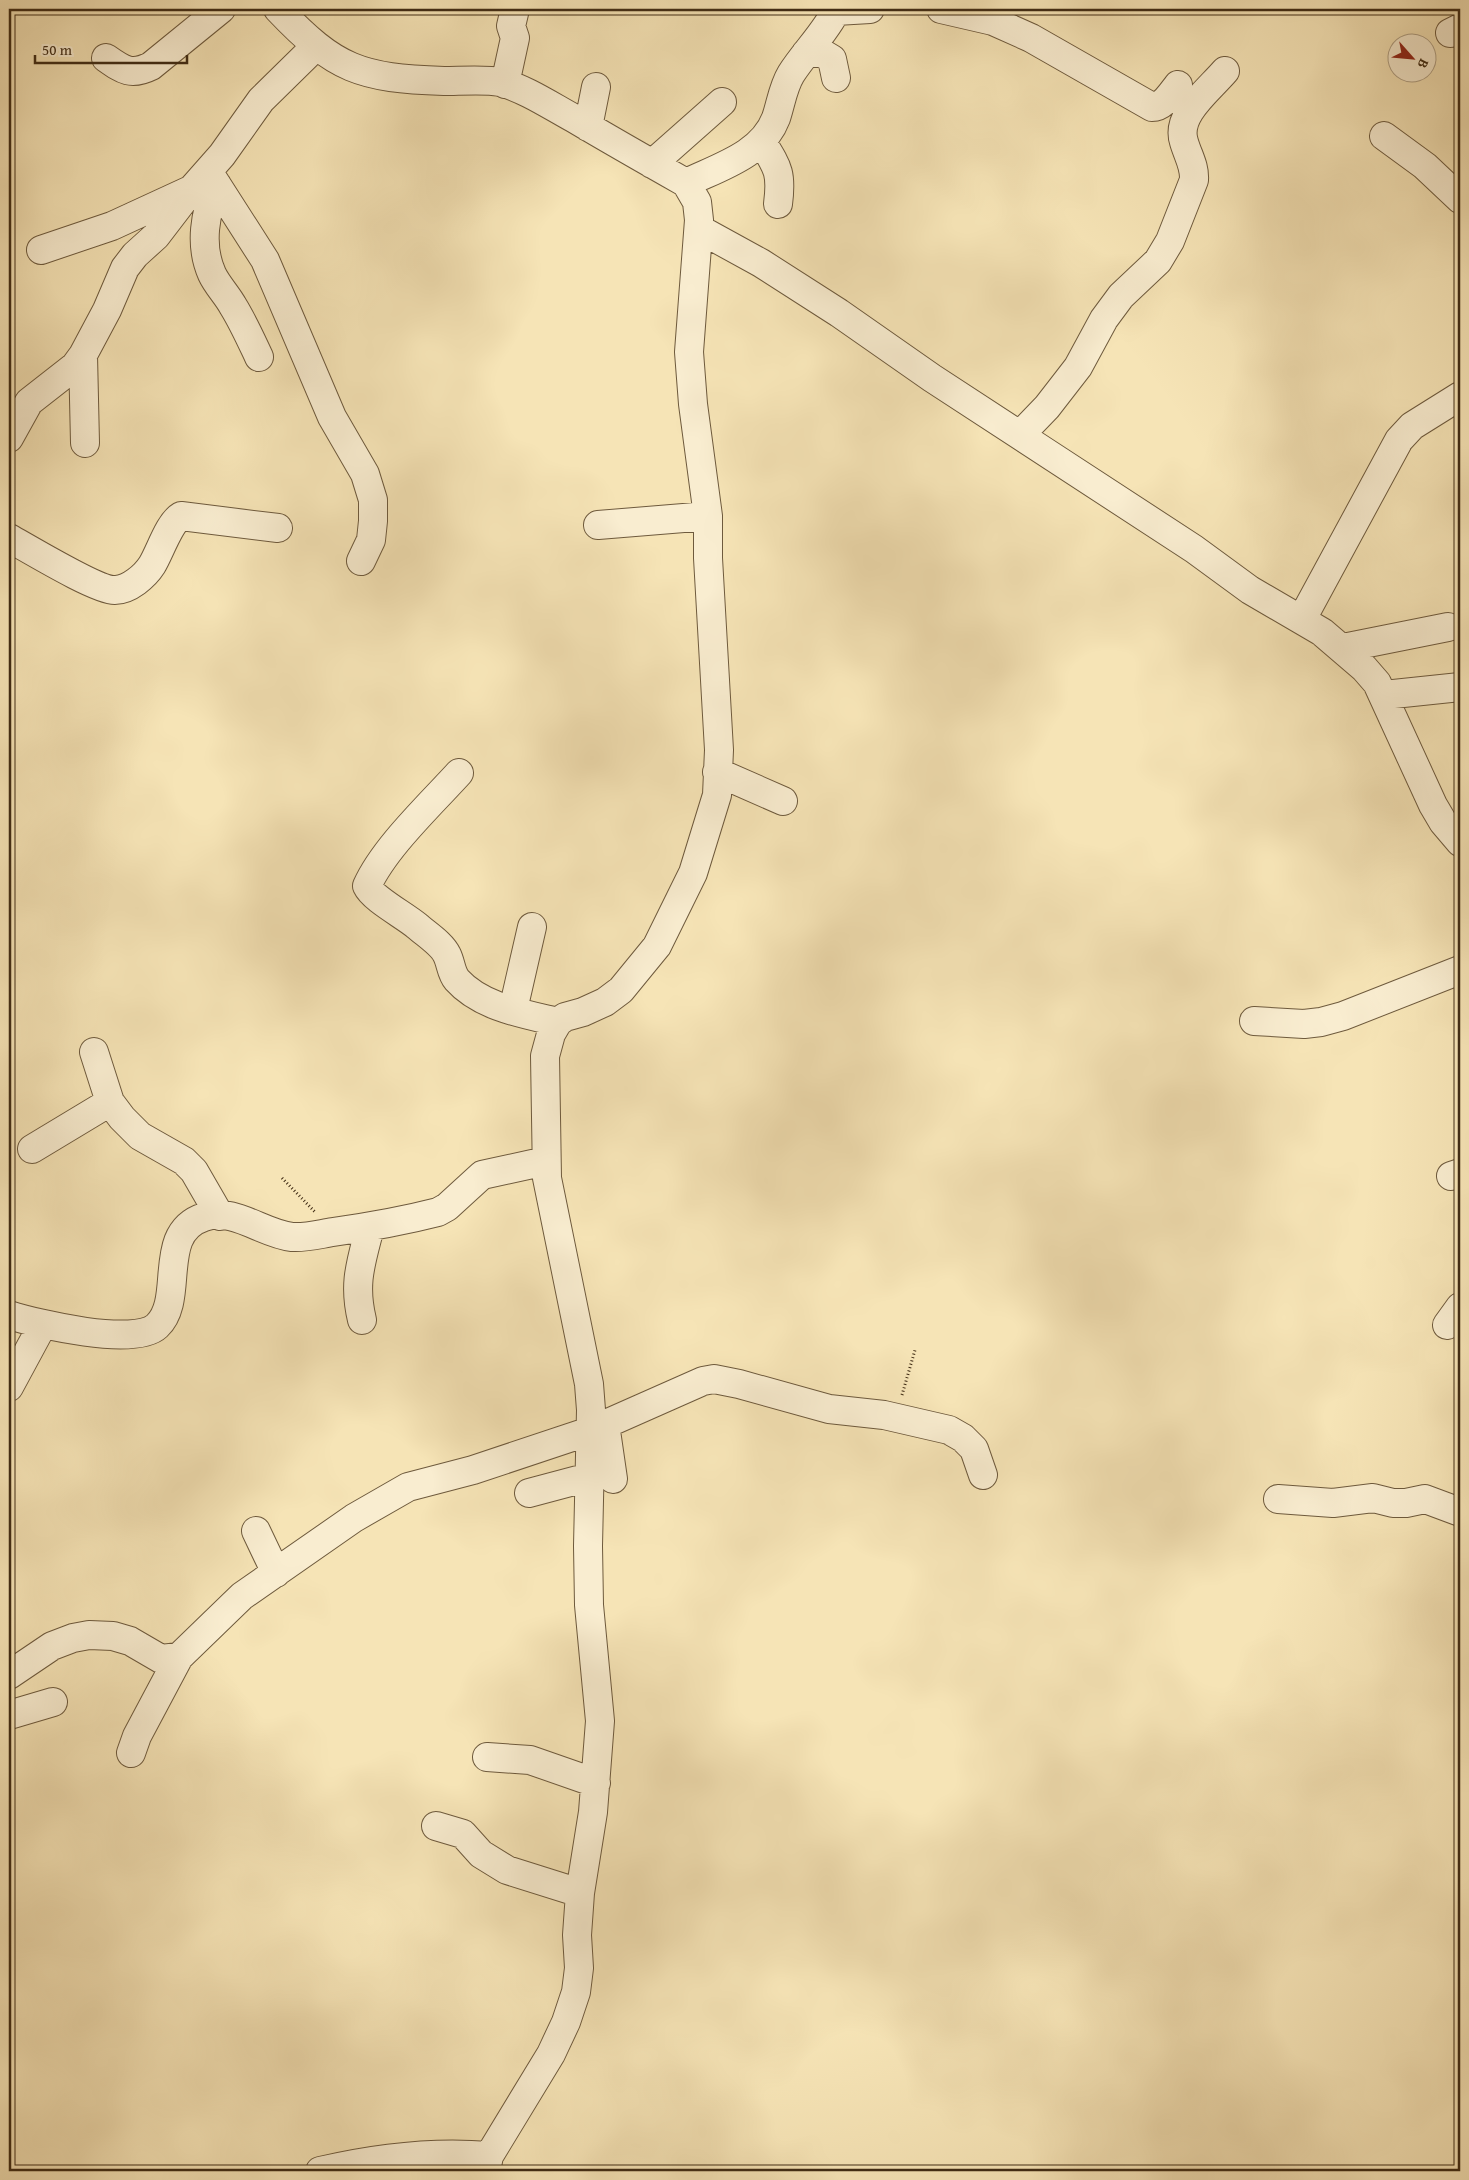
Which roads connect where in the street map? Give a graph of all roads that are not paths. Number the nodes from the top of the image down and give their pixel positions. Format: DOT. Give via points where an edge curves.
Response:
graph roads {
  1 [pos="221,9"];
  2 [pos="278,9"];
  3 [pos="515,9"];
  4 [pos="870,9"];
  5 [pos="940,9"];
  6 [pos="836,10"];
  7 [pos="316,46"];
  8 [pos="806,53"];
  9 [pos="106,58"];
  10 [pos="1226,71"];
  11 [pos="836,78"];
  12 [pos="505,84"];
  13 [pos="1178,85"];
  14 [pos="596,87"];
  15 [pos="722,102"];
  16 [pos="588,127"];
  17 [pos="1384,136"];
  18 [pos="762,142"];
  19 [pos="652,164"];
  20 [pos="206,182"];
  21 [pos="686,183"];
  22 [pos="1460,199"];
  23 [pos="778,204"];
  24 [pos="699,229"];
  25 [pos="41,250"];
  26 [pos="83,356"];
  27 [pos="259,357"];
  28 [pos="1460,396"];
  29 [pos="1020,435"];
  30 [pos="9,438"];
  31 [pos="85,443"];
  32 [pos="708,516"];
  33 [pos="598,524"];
  34 [pos="278,528"];
  35 [pos="9,538"];
  36 [pos="361,561"];
  37 [pos="1302,619"];
  38 [pos="1448,627"];
  39 [pos="1343,648"];
  40 [pos="1460,687"];
  41 [pos="1384,695"];
  42 [pos="718,772"];
  43 [pos="459,773"];
  44 [pos="782,801"];
  45 [pos="1460,842"];
  46 [pos="532,927"];
  47 [pos="1460,970"];
  48 [pos="513,1010"];
  49 [pos="1254,1021"];
  50 [pos="558,1022"];
  51 [pos="94,1052"];
  52 [pos="110,1102"];
  53 [pos="32,1149"];
  54 [pos="546,1161"];
  55 [pos="220,1216"];
  56 [pos="370,1227"];
  57 [pos="9,1315"];
  58 [pos="362,1320"];
  59 [pos="43,1324"];
  60 [pos="9,1386"];
  61 [pos="598,1428"];
  62 [pos="984,1475"];
  63 [pos="601,1478"];
  64 [pos="529,1493"];
  65 [pos="1278,1499"];
  66 [pos="1460,1512"];
  67 [pos="256,1531"];
  68 [pos="276,1573"];
  69 [pos="73,1638"];
  70 [pos="178,1657"];
  71 [pos="9,1658"];
  72 [pos="9,1675"];
  73 [pos="54,1702"];
  74 [pos="9,1715"];
  75 [pos="131,1754"];
  76 [pos="487,1757"];
  77 [pos="596,1783"];
  78 [pos="436,1826"];
  79 [pos="580,1893"];
  80 [pos="488,2163"];
  81 [pos="320,2171"];
  1 -- 9 [label="street" via="151,66 140,71 122,69"];
  2 -- 7 [label="street"];
  3 -- 12 [label="street" via="511,26 515,38"];
  4 -- 6 [label="street"];
  5 -- 13 [label="street" via="993,21 1031,38 1152,107 1158,106"];
  6 -- 8 [label="street"];
  7 -- 12 [label="street" via="342,64 368,74 403,79 490,80"];
  7 -- 20 [label="street" via="261,100"];
  8 -- 11 [label="street" via="822,53 832,59"];
  8 -- 18 [label="street" via="788,80 776,118"];
  10 -- 29 [label="street" via="1183,122 1181,134 1195,169 1194,180 1170,241 1150,271 1121,296 1104,319 1078,367"];
  12 -- 16 [label="street"];
  14 -- 16 [label="street"];
  15 -- 19 [label="street"];
  16 -- 19 [label="street"];
  17 -- 22 [label="street" via="1425,166"];
  18 -- 21 [label="street" via="752,151"];
  18 -- 23 [label="street" via="777,166 780,183"];
  19 -- 21 [label="street"];
  20 -- 25 [label="street" via="112,226"];
  20 -- 26 [label="street" via="125,268"];
  20 -- 27 [label="street" via="207,261"];
  20 -- 36 [label="street" via="265,260 332,417 364,474 374,500 374,520 371,540"];
  21 -- 24 [label="street" via="697,202"];
  24 -- 29 [label="street" via="761,263"];
  24 -- 32 [label="street" via="689,352"];
  26 -- 30 [label="street" via="29,402"];
  26 -- 31 [label="street"];
  28 -- 37 [label="street" via="1412,426 1398,440"];
  29 -- 37 [label="street" via="1250,590"];
  32 -- 33 [label="street"];
  32 -- 42 [label="street"];
  34 -- 35 [label="street" via="181,516 151,567 130,586 118,590 103,588"];
  37 -- 39 [label="street"];
  38 -- 39 [label="street"];
  39 -- 41 [label="street" via="1377,683"];
  40 -- 41 [label="street"];
  41 -- 45 [label="street" via="1433,805"];
  42 -- 44 [label="street"];
  42 -- 50 [label="street" via="716,795 693,873 657,946 621,990 605,1002"];
  43 -- 48 [label="street" via="399,840 372,874 367,886 371,894 416,925 446,953 456,978 466,989 493,1004"];
  46 -- 48 [label="street"];
  47 -- 49 [label="street" via="1321,1022"];
  48 -- 50 [label="street"];
  50 -- 54 [label="street" via="545,1056"];
  51 -- 52 [label="street"];
  52 -- 53 [label="street"];
  52 -- 55 [label="street" via="140,1136 184,1161 194,1171"];
  54 -- 56 [label="street" via="482,1175 438,1212"];
  54 -- 61 [label="street"];
  55 -- 56 [label="street" via="291,1237"];
  55 -- 59 [label="street" via="205,1217 190,1224 182,1234 172,1270 167,1309 156,1327 146,1333 122,1334"];
  56 -- 58 [label="street" via="357,1275 357,1300"];
  57 -- 59 [label="street"];
  59 -- 60 [label="street"];
  61 -- 62 [label="street" via="703,1381 714,1380 770,1391 829,1409 896,1417 949,1430 974,1449"];
  61 -- 63 [label="street"];
  61 -- 68 [label="street" via="473,1470 408,1487 354,1518"];
  63 -- 64 [label="street"];
  63 -- 77 [label="street" via="589,1605 600,1721"];
  65 -- 66 [label="street" via="1333,1503 1373,1498 1406,1503 1425,1499"];
  67 -- 68 [label="street"];
  68 -- 70 [label="street" via="242,1596"];
  69 -- 70 [label="street" via="113,1636 130,1641 161,1659"];
  69 -- 71 [label="street" via="51,1637 33,1643"];
  69 -- 72 [label="street" via="52,1646"];
  70 -- 75 [label="street"];
  73 -- 74 [label="street"];
  76 -- 77 [label="street" via="530,1760"];
  77 -- 79 [label="street"];
  78 -- 79 [label="street" via="464,1834 485,1858 507,1870"];
  79 -- 80 [label="street" via="579,1968 576,1992 566,2022"];
  80 -- 81 [label="street" via="455,2153 358,2162"];
}
